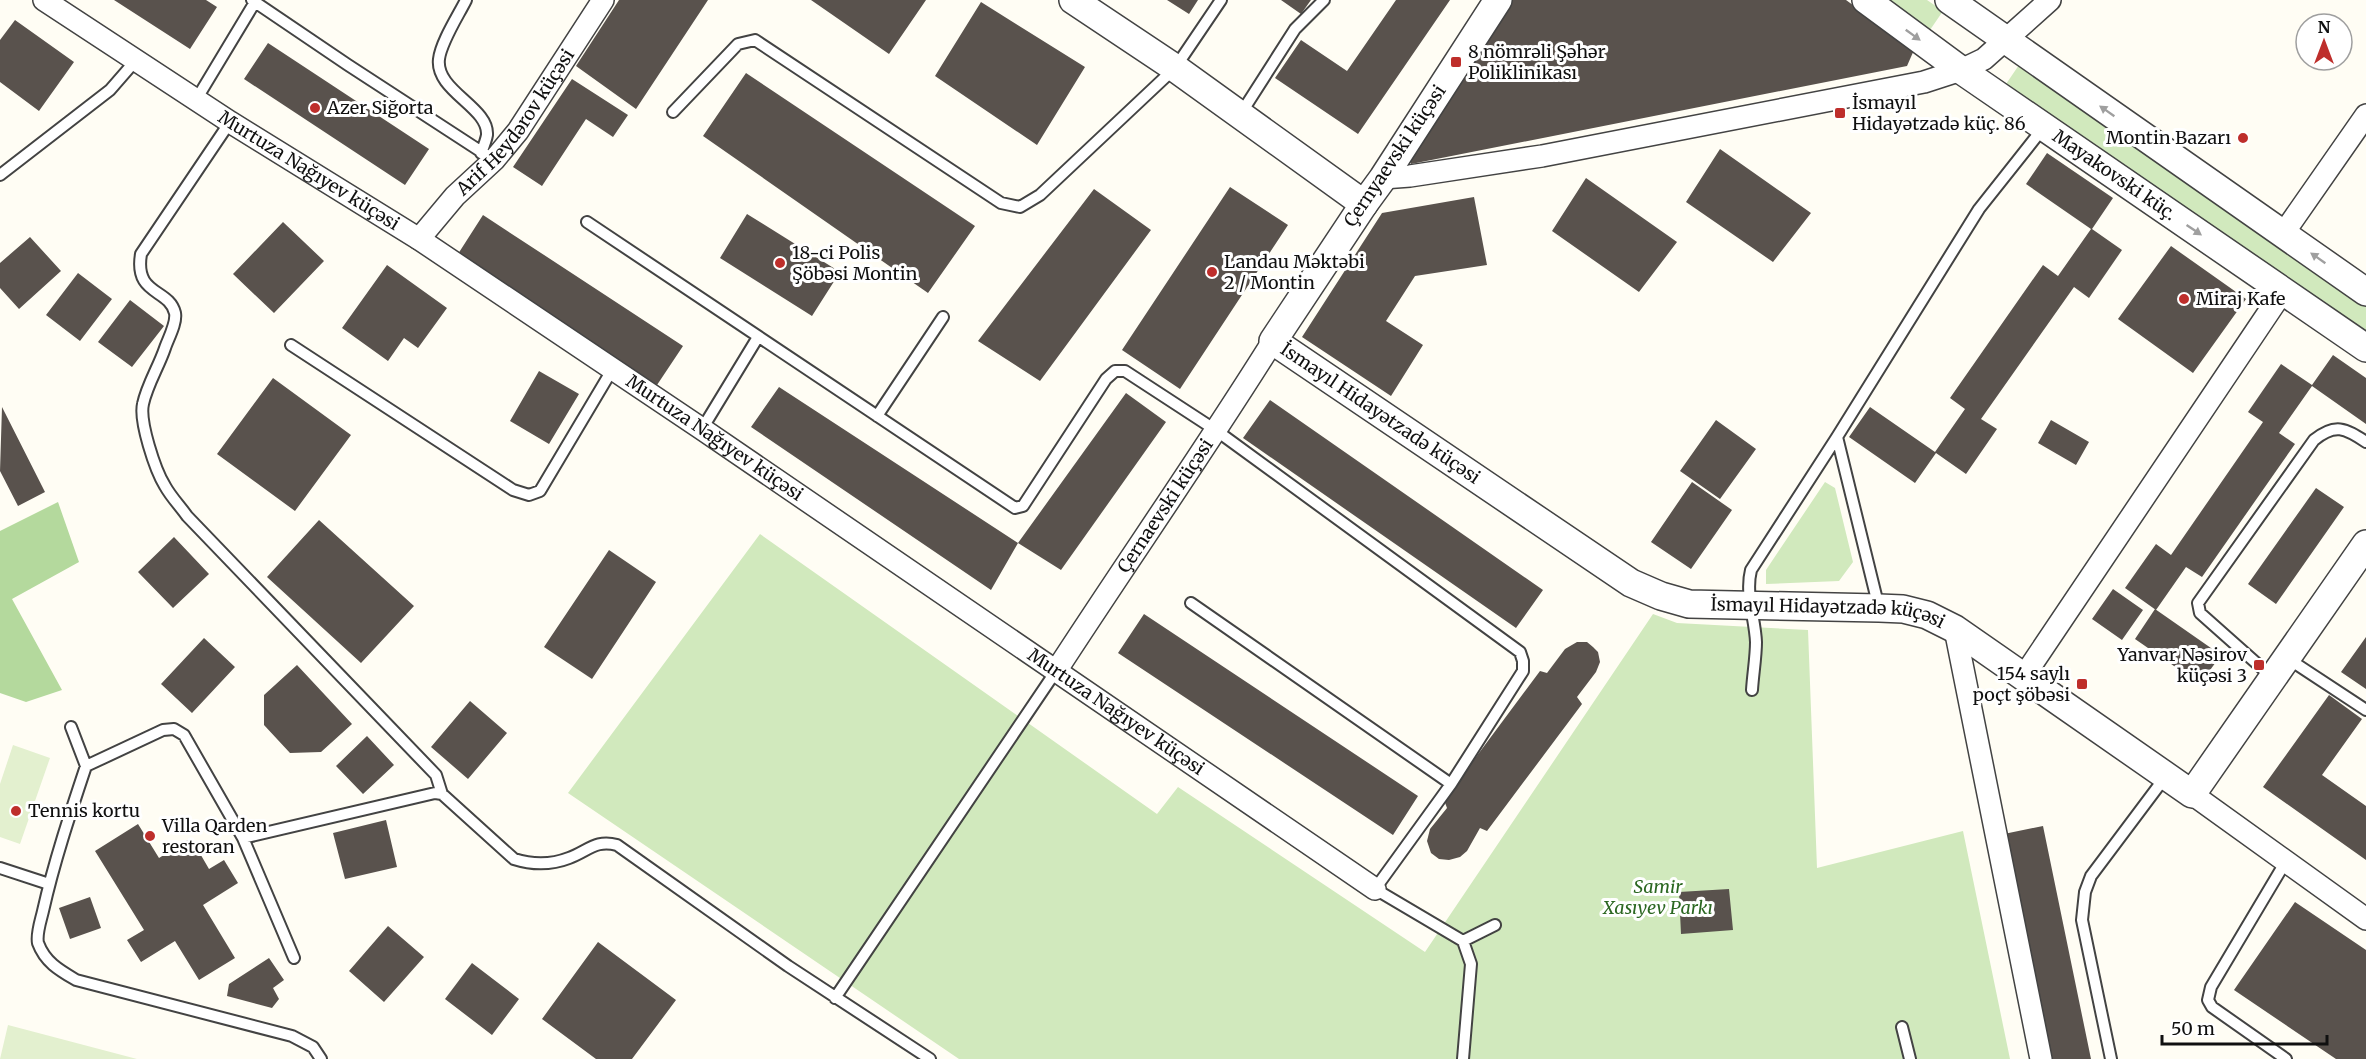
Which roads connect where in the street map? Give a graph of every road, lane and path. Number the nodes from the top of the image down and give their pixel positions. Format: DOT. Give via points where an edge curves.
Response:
graph roads {
  1 [pos="44,0"];
  2 [pos="466,0"];
  3 [pos="603,0"];
  4 [pos="1073,0"];
  5 [pos="1221,0"];
  6 [pos="1324,0"];
  7 [pos="1498,0"];
  8 [pos="1866,0"];
  9 [pos="1949,0"];
  10 [pos="2050,0"];
  11 [pos="254,1"];
  12 [pos="2006,41"];
  13 [pos="137,60"];
  14 [pos="1174,68"];
  15 [pos="1961,70"];
  16 [pos="196,100"];
  17 [pos="673,112"];
  18 [pos="1240,115"];
  19 [pos="2366,115"];
  20 [pos="230,122"];
  21 [pos="2044,127"];
  22 [pos="488,156"];
  23 [pos="0,175"];
  24 [pos="1383,178"];
  25 [pos="1364,204"];
  26 [pos="587,222"];
  27 [pos="2283,234"];
  28 [pos="418,239"];
  29 [pos="2283,291"];
  30 [pos="2366,292"];
  31 [pos="943,317"];
  32 [pos="758,337"];
  33 [pos="1273,341"];
  34 [pos="291,345"];
  35 [pos="2366,348"];
  36 [pos="612,370"];
  37 [pos="877,416"];
  38 [pos="702,429"];
  39 [pos="1217,431"];
  40 [pos="1837,437"];
  41 [pos="2366,442"];
  42 [pos="2366,544"];
  43 [pos="1191,603"];
  44 [pos="1750,606"];
  45 [pos="1879,608"];
  46 [pos="1955,629"];
  47 [pos="2280,668"];
  48 [pos="1056,670"];
  49 [pos="2024,676"];
  50 [pos="1752,690"];
  51 [pos="2366,710"];
  52 [pos="71,727"];
  53 [pos="86,766"];
  54 [pos="2166,776"];
  55 [pos="1451,784"];
  56 [pos="442,794"];
  57 [pos="2192,794"];
  58 [pos="243,838"];
  59 [pos="2286,861"];
  60 [pos="0,868"];
  61 [pos="49,884"];
  62 [pos="1375,889"];
  63 [pos="2366,919"];
  64 [pos="1495,925"];
  65 [pos="1463,940"];
  66 [pos="294,958"];
  67 [pos="835,998"];
  68 [pos="1902,1027"];
  69 [pos="321,1059"];
  70 [pos="930,1059"];
  71 [pos="1463,1059"];
  72 [pos="1910,1059"];
  73 [pos="2041,1059"];
  74 [pos="2111,1059"];
  75 [pos="2286,1059"];
  1 -- 13 [label="street, Murtuza Nağıyev küçəsi"];
  2 -- 22 [label="lane" via="442,48 438,60 440,75 483,121"];
  3 -- 22 [label="street, Arif Heydərov küçəsi" via="518,131"];
  4 -- 14 [label="street"];
  5 -- 14 [label="lane"];
  6 -- 18 [label="lane" via="1295,29"];
  7 -- 24 [label="street, Çernyaevski küçəsi"];
  8 -- 15 [label="street, Mayakovski küç., one-way"];
  9 -- 12 [label="street"];
  10 -- 12 [label="street"];
  11 -- 16 [label="lane"];
  11 -- 22 [label="lane"];
  12 -- 15 [label="street" via="1984,59"];
  27 -- 12 [label="street, one-way"];
  13 -- 16 [label="street, Murtuza Nağıyev küçəsi"];
  13 -- 23 [label="lane" via="110,90"];
  14 -- 17 [label="lane" via="1040,195 1020,207 1001,203 755,40 738,44"];
  14 -- 18 [label="street"];
  15 -- 21 [label="street, Mayakovski küç."];
  15 -- 24 [label="street" via="1924,82 1542,156"];
  16 -- 20 [label="street, Murtuza Nağıyev küçəsi"];
  18 -- 25 [label="street"];
  19 -- 27 [label="street"];
  20 -- 28 [label="street, Murtuza Nağıyev küçəsi"];
  20 -- 56 [label="lane" via="141,254 138,267 143,281 172,307 175,319 143,401 143,427 165,486 187,516 436,775"];
  21 -- 29 [label="street, Mayakovski küç., one-way"];
  21 -- 40 [label="lane" via="1979,209"];
  22 -- 28 [label="street, Arif Heydərov küçəsi"];
  24 -- 25 [label="street, Çernyaevski küçəsi"];
  25 -- 33 [label="street, Çernyaevski küçəsi"];
  26 -- 32 [label="lane"];
  30 -- 27 [label="street, one-way"];
  28 -- 36 [label="street, Murtuza Nağıyev küçəsi"];
  29 -- 35 [label="street, Mayakovski küç."];
  29 -- 49 [label="street"];
  31 -- 37 [label="lane"];
  32 -- 37 [label="lane"];
  32 -- 38 [label="lane"];
  33 -- 39 [label="street, Çernaevski küçəsi"];
  33 -- 44 [label="street, İsmayıl Hidayətzadə küçəsi" via="1631,583 1689,604"];
  34 -- 36 [label="lane" via="513,490 529,495 540,491"];
  36 -- 38 [label="street, Murtuza Nağıyev küçəsi"];
  37 -- 39 [label="lane" via="1016,508 1023,506 1115,371 1125,371"];
  38 -- 48 [label="street, Murtuza Nağıyev küçəsi"];
  39 -- 48 [label="street, Çernaevski küçəsi"];
  39 -- 55 [label="lane" via="1520,652 1523,670"];
  40 -- 44 [label="lane" via="1751,570"];
  40 -- 45 [label="lane"];
  41 -- 47 [label="lane" via="2339,429 2325,431 2314,441 2198,603 2200,613"];
  42 -- 47 [label="street"];
  43 -- 55 [label="lane"];
  44 -- 45 [label="street, İsmayıl Hidayətzadə küçəsi"];
  44 -- 50 [label="lane" via="1756,642"];
  45 -- 46 [label="street, İsmayıl Hidayətzadə küçəsi" via="1927,615"];
  46 -- 49 [label="street, İsmayıl Hidayətzadə küçəsi"];
  46 -- 73 [label="street"];
  47 -- 51 [label="lane"];
  47 -- 57 [label="street"];
  48 -- 62 [label="street, Murtuza Nağıyev küçəsi"];
  48 -- 67 [label="lane"];
  49 -- 54 [label="street, İsmayıl Hidayətzadə küçəsi"];
  52 -- 53 [label="lane"];
  53 -- 58 [label="lane" via="163,730 174,729 184,735"];
  53 -- 61 [label="lane"];
  54 -- 57 [label="street, İsmayıl Hidayətzadə küçəsi"];
  54 -- 74 [label="lane" via="2091,876 2085,892 2082,920"];
  55 -- 62 [label="lane"];
  56 -- 58 [label="lane" via="425,794"];
  56 -- 67 [label="lane" via="514,859 529,864 569,858 606,842 617,845"];
  57 -- 59 [label="street, İsmayıl Hidayətzadə küçəsi"];
  58 -- 66 [label="lane"];
  59 -- 63 [label="street, İsmayıl Hidayətzadə küçəsi"];
  59 -- 75 [label="lane" via="2211,987 2208,1000 2212,1007"];
  60 -- 61 [label="lane"];
  61 -- 69 [label="lane" via="37,939 43,955 54,967 76,980 292,1036 313,1047"];
  62 -- 65 [label="lane"];
  64 -- 65 [label="lane"];
  65 -- 71 [label="lane" via="1471,964"];
  67 -- 70 [label="lane"];
  68 -- 72 [label="lane"];
}
